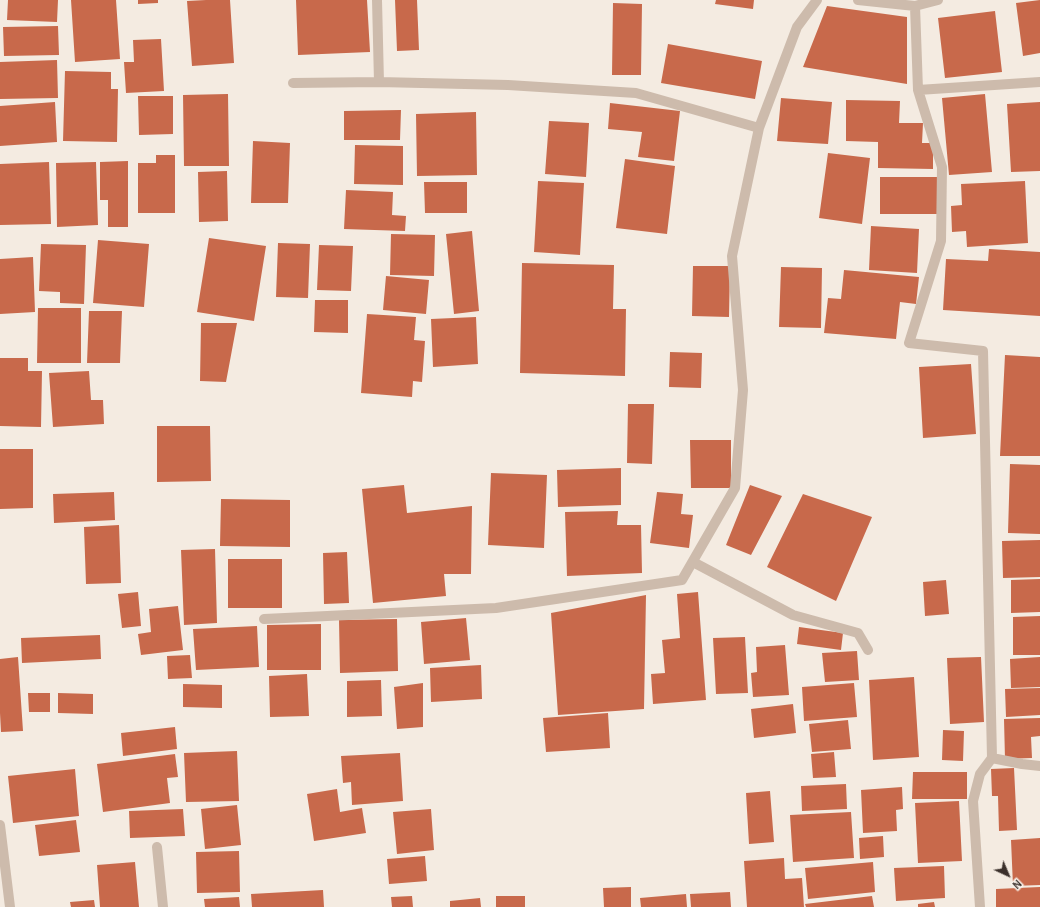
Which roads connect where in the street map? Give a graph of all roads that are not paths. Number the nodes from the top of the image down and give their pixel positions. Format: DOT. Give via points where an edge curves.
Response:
graph roads {
  1 [pos="377,0"];
  2 [pos="817,0"];
  3 [pos="858,0"];
  4 [pos="938,0"];
  5 [pos="915,6"];
  6 [pos="379,82"];
  7 [pos="1040,82"];
  8 [pos="293,83"];
  9 [pos="918,90"];
  10 [pos="759,128"];
  11 [pos="693,562"];
  12 [pos="264,619"];
  13 [pos="868,650"];
  14 [pos="992,758"];
  15 [pos="1040,766"];
  16 [pos="0,825"];
  17 [pos="157,847"];
  18 [pos="10,907"];
  19 [pos="163,907"];
  20 [pos="980,907"];
  1 -- 6 [label="street"];
  2 -- 10 [label="street" via="797,28"];
  3 -- 5 [label="street"];
  4 -- 5 [label="street"];
  5 -- 9 [label="street"];
  6 -- 8 [label="street"];
  6 -- 10 [label="street" via="508,85 636,93"];
  7 -- 9 [label="street"];
  9 -- 14 [label="street" via="942,167 941,240 908,343 982,350"];
  10 -- 11 [label="street" via="732,256 743,390 735,488"];
  11 -- 12 [label="street" via="682,580 496,608"];
  11 -- 13 [label="street" via="793,614 858,633"];
  14 -- 15 [label="street"];
  14 -- 20 [label="street" via="980,774 973,801"];
  16 -- 18 [label="street"];
  17 -- 19 [label="street"];
}
